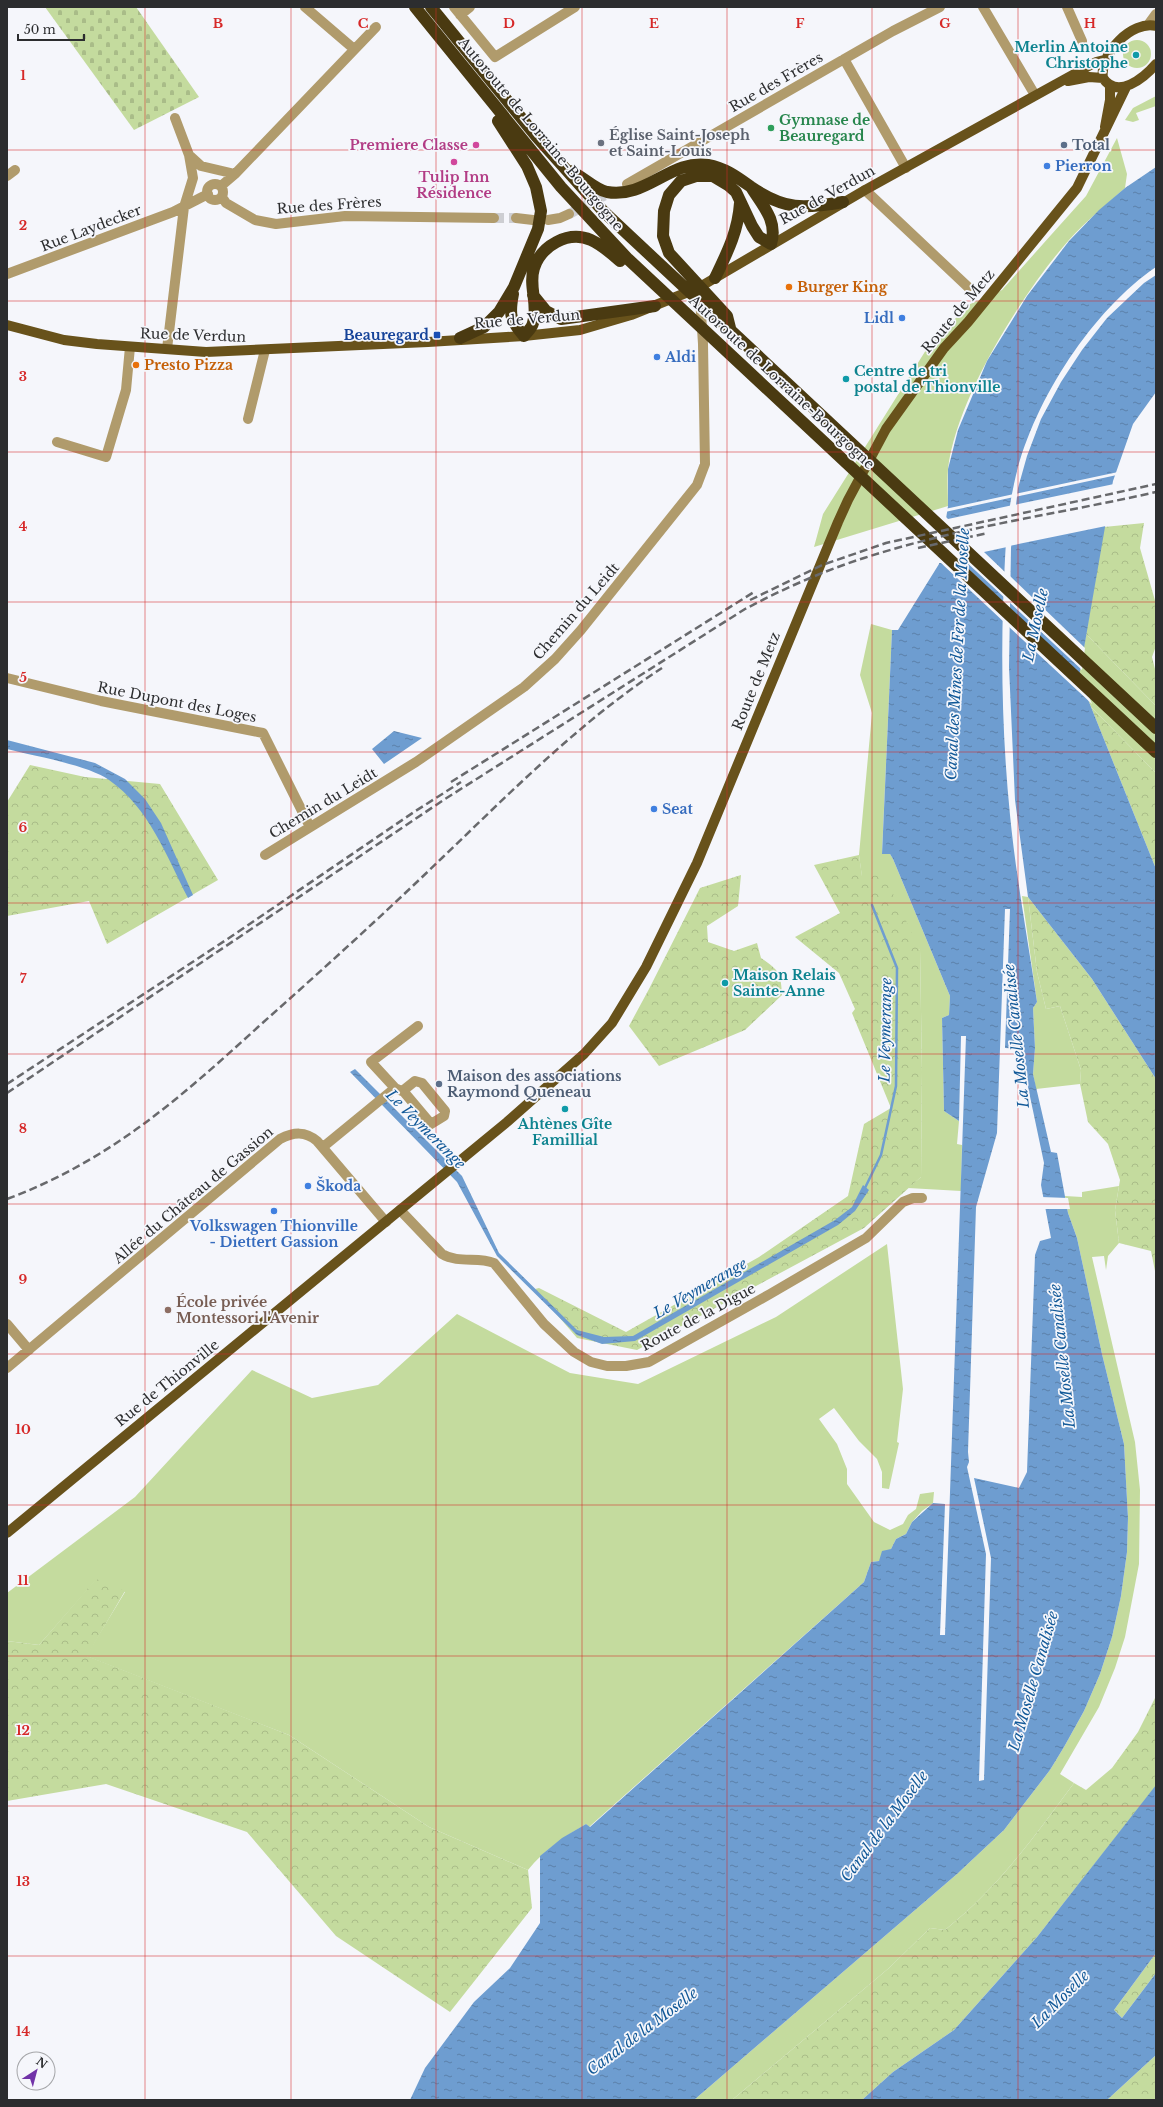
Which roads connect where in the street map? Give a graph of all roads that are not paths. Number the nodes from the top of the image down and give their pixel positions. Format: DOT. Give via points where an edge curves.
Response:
graph roads {
  1 [pos="305,7"];
  2 [pos="415,7"];
  3 [pos="431,7"];
  4 [pos="454,7"];
  5 [pos="470,7"];
  6 [pos="576,7"];
  7 [pos="940,7"];
  8 [pos="983,7"];
  9 [pos="1067,7"];
  10 [pos="1156,14"];
  11 [pos="460,15"];
  12 [pos="1152,25"];
  13 [pos="376,27"];
  14 [pos="1082,41"];
  15 [pos="354,50"];
  16 [pos="844,60"];
  17 [pos="1104,60"];
  18 [pos="1156,64"];
  19 [pos="465,69"];
  20 [pos="1106,82"];
  21 [pos="1058,83"];
  22 [pos="1126,87"];
  23 [pos="1035,95"];
  24 [pos="174,118"];
  25 [pos="1105,129"];
  26 [pos="189,155"];
  27 [pos="906,168"];
  28 [pos="564,169"];
  29 [pos="235,174"];
  30 [pos="627,184"];
  31 [pos="221,186"];
  32 [pos="751,187"];
  33 [pos="864,190"];
  34 [pos="208,194"];
  35 [pos="222,197"];
  36 [pos="740,200"];
  37 [pos="843,202"];
  38 [pos="184,207"];
  39 [pos="569,214"];
  40 [pos="494,218"];
  41 [pos="516,218"];
  42 [pos="533,220"];
  43 [pos="548,220"];
  44 [pos="771,244"];
  45 [pos="7,274"];
  46 [pos="715,278"];
  47 [pos="653,283"];
  48 [pos="514,287"];
  49 [pos="968,287"];
  50 [pos="698,288"];
  51 [pos="687,294"];
  52 [pos="533,295"];
  53 [pos="655,306"];
  54 [pos="701,309"];
  55 [pos="7,325"];
  56 [pos="731,332"];
  57 [pos="524,336"];
  58 [pos="460,338"];
  59 [pos="130,347"];
  60 [pos="168,349"];
  61 [pos="265,350"];
  62 [pos="248,419"];
  63 [pos="57,442"];
  64 [pos="7,678"];
  65 [pos="1156,728"];
  66 [pos="1156,752"];
  67 [pos="310,827"];
  68 [pos="265,855"];
  69 [pos="418,1026"];
  70 [pos="395,1088"];
  71 [pos="404,1092"];
  72 [pos="323,1147"];
  73 [pos="922,1198"];
  74 [pos="400,1210"];
  75 [pos="386,1222"];
  76 [pos="7,1324"];
  77 [pos="29,1350"];
  78 [pos="7,1368"];
  79 [pos="7,1533"];
  1 -- 15 [label="street"];
  2 -- 19 [label="highway, Autoroute de Lorraine-Bourgogne"];
  3 -- 28 [label="highway, Autoroute de Lorraine-Bourgogne"];
  4 -- 11 [label="street"];
  5 -- 11 [label="street"];
  6 -- 11 [label="street" via="494,57"];
  7 -- 16 [label="street, Rue des Frères" via="893,30"];
  8 -- 23 [label="street"];
  9 -- 14 [label="street"];
  10 -- 12 [label="street"];
  12 -- 17 [label="main road" via="1139,28 1120,40"];
  13 -- 15 [label="street"];
  15 -- 29 [label="street"];
  16 -- 27 [label="street"];
  16 -- 30 [label="street, Rue des Frères"];
  17 -- 20 [label="main road, Route de Metz" via="1102,72"];
  17 -- 21 [label="main road, Rue de Verdun"];
  18 -- 22 [label="main road" via="1147,74"];
  19 -- 47 [label="highway, Autoroute de Lorraine-Bourgogne" via="561,187 598,229"];
  19 -- 48 [label="highway" via="527,166 536,187 541,210 538,229"];
  20 -- 21 [label="main road" via="1089,77"];
  20 -- 22 [label="main road" via="1117,88"];
  20 -- 25 [label="main road, Route de Metz" via="1110,100"];
  21 -- 23 [label="main road, Rue de Verdun"];
  22 -- 25 [label="main road, Route de Metz"];
  23 -- 27 [label="main road, Rue de Verdun"];
  24 -- 26 [label="street"];
  25 -- 74 [label="main road, Route de Metz" via="1077,188 944,348 886,429 838,522 697,863 646,967 612,1023 584,1054"];
  26 -- 29 [label="street" via="201,166"];
  26 -- 38 [label="street" via="193,178"];
  27 -- 33 [label="main road, Rue de Verdun"];
  28 -- 32 [label="highway" via="580,175 606,191 640,189 689,165 720,168"];
  28 -- 56 [label="highway, Autoroute de Lorraine-Bourgogne" via="604,212"];
  29 -- 31 [label="street"];
  31 -- 34 [label="street" via="211,186"];
  31 -- 35 [label="street"];
  32 -- 37 [label="highway" via="780,203 800,208"];
  32 -- 44 [label="highway" via="771,218 774,232"];
  33 -- 37 [label="main road, Rue de Verdun"];
  33 -- 49 [label="street"];
  34 -- 35 [label="street" via="212,200"];
  34 -- 38 [label="street, Rue Laydecker"];
  35 -- 40 [label="street, Rue des Frères" via="226,203 255,220 276,224 345,216"];
  36 -- 44 [label="highway" via="752,226 760,237"];
  36 -- 46 [label="highway" via="739,220 734,239"];
  36 -- 56 [label="highway" via="736,192 713,176 696,176 681,181 669,195 664,211 663,236 674,260 727,316"];
  37 -- 44 [label="main road, Rue de Verdun"];
  38 -- 45 [label="street, Rue Laydecker"];
  38 -- 60 [label="street"];
  39 -- 43 [label="street"];
  41 -- 42 [label="street"];
  44 -- 46 [label="main road, Rue de Verdun"];
  46 -- 50 [label="main road, Rue de Verdun"];
  47 -- 52 [label="highway" via="590,239 566,238 549,245 540,256 534,268"];
  47 -- 66 [label="highway, Autoroute de Lorraine-Bourgogne"];
  48 -- 57 [label="highway" via="510,310 513,323"];
  48 -- 58 [label="highway" via="499,312 484,327"];
  50 -- 51 [label="main road, Rue de Verdun"];
  50 -- 54 [label="street, Chemin du Leidt"];
  51 -- 53 [label="main road, Rue de Verdun"];
  51 -- 54 [label="street"];
  52 -- 53 [label="highway" via="546,311 561,319"];
  52 -- 57 [label="highway" via="533,324"];
  53 -- 57 [label="main road, Rue de Verdun" via="631,316 580,330"];
  54 -- 67 [label="street, Chemin du Leidt" via="705,464 697,485 581,630 555,659 524,687 416,762"];
  55 -- 59 [label="main road, Rue de Verdun" via="64,340"];
  56 -- 65 [label="highway, Autoroute de Lorraine-Bourgogne"];
  57 -- 58 [label="main road, Rue de Verdun"];
  58 -- 61 [label="main road, Rue de Verdun"];
  59 -- 60 [label="main road, Rue de Verdun"];
  59 -- 63 [label="street" via="126,390 106,456"];
  60 -- 61 [label="main road, Rue de Verdun" via="206,352"];
  61 -- 62 [label="street"];
  64 -- 67 [label="street, Rue Dupont des Loges" via="101,701 263,733"];
  67 -- 68 [label="street, Chemin du Leidt"];
  69 -- 70 [label="street" via="372,1062"];
  70 -- 71 [label="street"];
  70 -- 72 [label="street"];
  72 -- 75 [label="street, Allée du Château de Gassion"];
  72 -- 77 [label="street, Allée du Château de Gassion" via="310,1136 301,1133 280,1139"];
  73 -- 74 [label="street, Route de la Digue" via="903,1202 866,1238 770,1294 649,1362 626,1366 607,1366 591,1362 574,1352 544,1324 494,1263 488,1260 449,1258 442,1254"];
  74 -- 75 [label="main road, Rue de Thionville"];
  75 -- 79 [label="main road, Rue de Thionville"];
  76 -- 77 [label="street"];
  77 -- 78 [label="street, Allée du Château de Gassion"];
}
